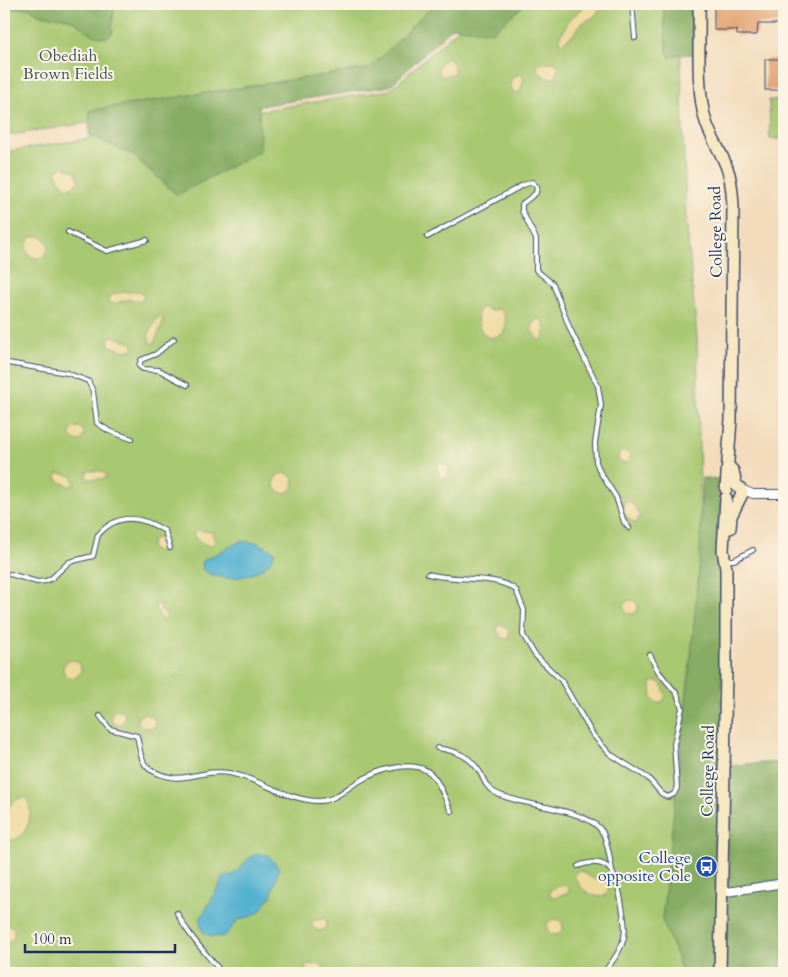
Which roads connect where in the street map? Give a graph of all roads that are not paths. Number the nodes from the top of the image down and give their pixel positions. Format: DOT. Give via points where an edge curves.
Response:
graph roads {
  1 [pos="632,4"];
  2 [pos="699,4"];
  3 [pos="635,38"];
  4 [pos="68,232"];
  5 [pos="426,237"];
  6 [pos="147,240"];
  7 [pos="174,339"];
  8 [pos="8,363"];
  9 [pos="187,385"];
  10 [pos="132,439"];
  11 [pos="734,494"];
  12 [pos="784,494"];
  13 [pos="629,528"];
  14 [pos="170,548"];
  15 [pos="752,550"];
  16 [pos="727,563"];
  17 [pos="10,574"];
  18 [pos="428,574"];
  19 [pos="650,655"];
  20 [pos="100,716"];
  21 [pos="438,748"];
  22 [pos="451,811"];
  23 [pos="578,866"];
  24 [pos="612,870"];
  25 [pos="784,883"];
  26 [pos="720,893"];
  27 [pos="177,913"];
  28 [pos="608,967"];
  29 [pos="222,973"];
  30 [pos="603,973"];
  31 [pos="609,973"];
  32 [pos="720,973"];
  1 -- 3 [label="lane"];
  2 -- 11 [label="street, College Road" via="704,117 727,166 733,206 728,466"];
  4 -- 6 [label="lane" via="107,251"];
  5 -- 13 [label="lane" via="523,185 532,182 537,187 536,193 522,204 522,211 536,239 534,266 553,284 570,330 598,386 601,404 595,443 596,462"];
  7 -- 9 [label="lane" via="156,354 141,360 139,366 159,370"];
  8 -- 10 [label="lane" via="88,381 93,391 98,423 109,431"];
  11 -- 12 [label="street" via="749,497 753,494"];
  11 -- 16 [label="street, College Road" via="723,550"];
  14 -- 17 [label="lane" via="165,531 125,517 98,535 93,556 69,562 52,578 37,582"];
  15 -- 16 [label="lane"];
  16 -- 26 [label="street, College Road"];
  18 -- 19 [label="lane" via="445,579 497,581 516,590 524,610 523,636 535,655 561,680 593,735 610,754 648,778 668,797 677,788 674,744 682,708 677,694 658,671"];
  20 -- 22 [label="lane" via="110,728 137,736 144,763 150,769 175,779 226,772 319,801 331,799 381,771 411,767 423,769 436,779"];
  21 -- 24 [label="lane" via="467,757 496,793 571,813 596,826 604,834"];
  23 -- 24 [label="lane" via="595,862"];
  24 -- 28 [label="lane" via="618,884 626,930 623,944"];
  25 -- 26 [label="street"];
  26 -- 32 [label="street, College Road"];
  27 -- 29 [label="lane" via="198,947"];
  28 -- 30 [label="lane"];
  28 -- 31 [label="lane"];
}
